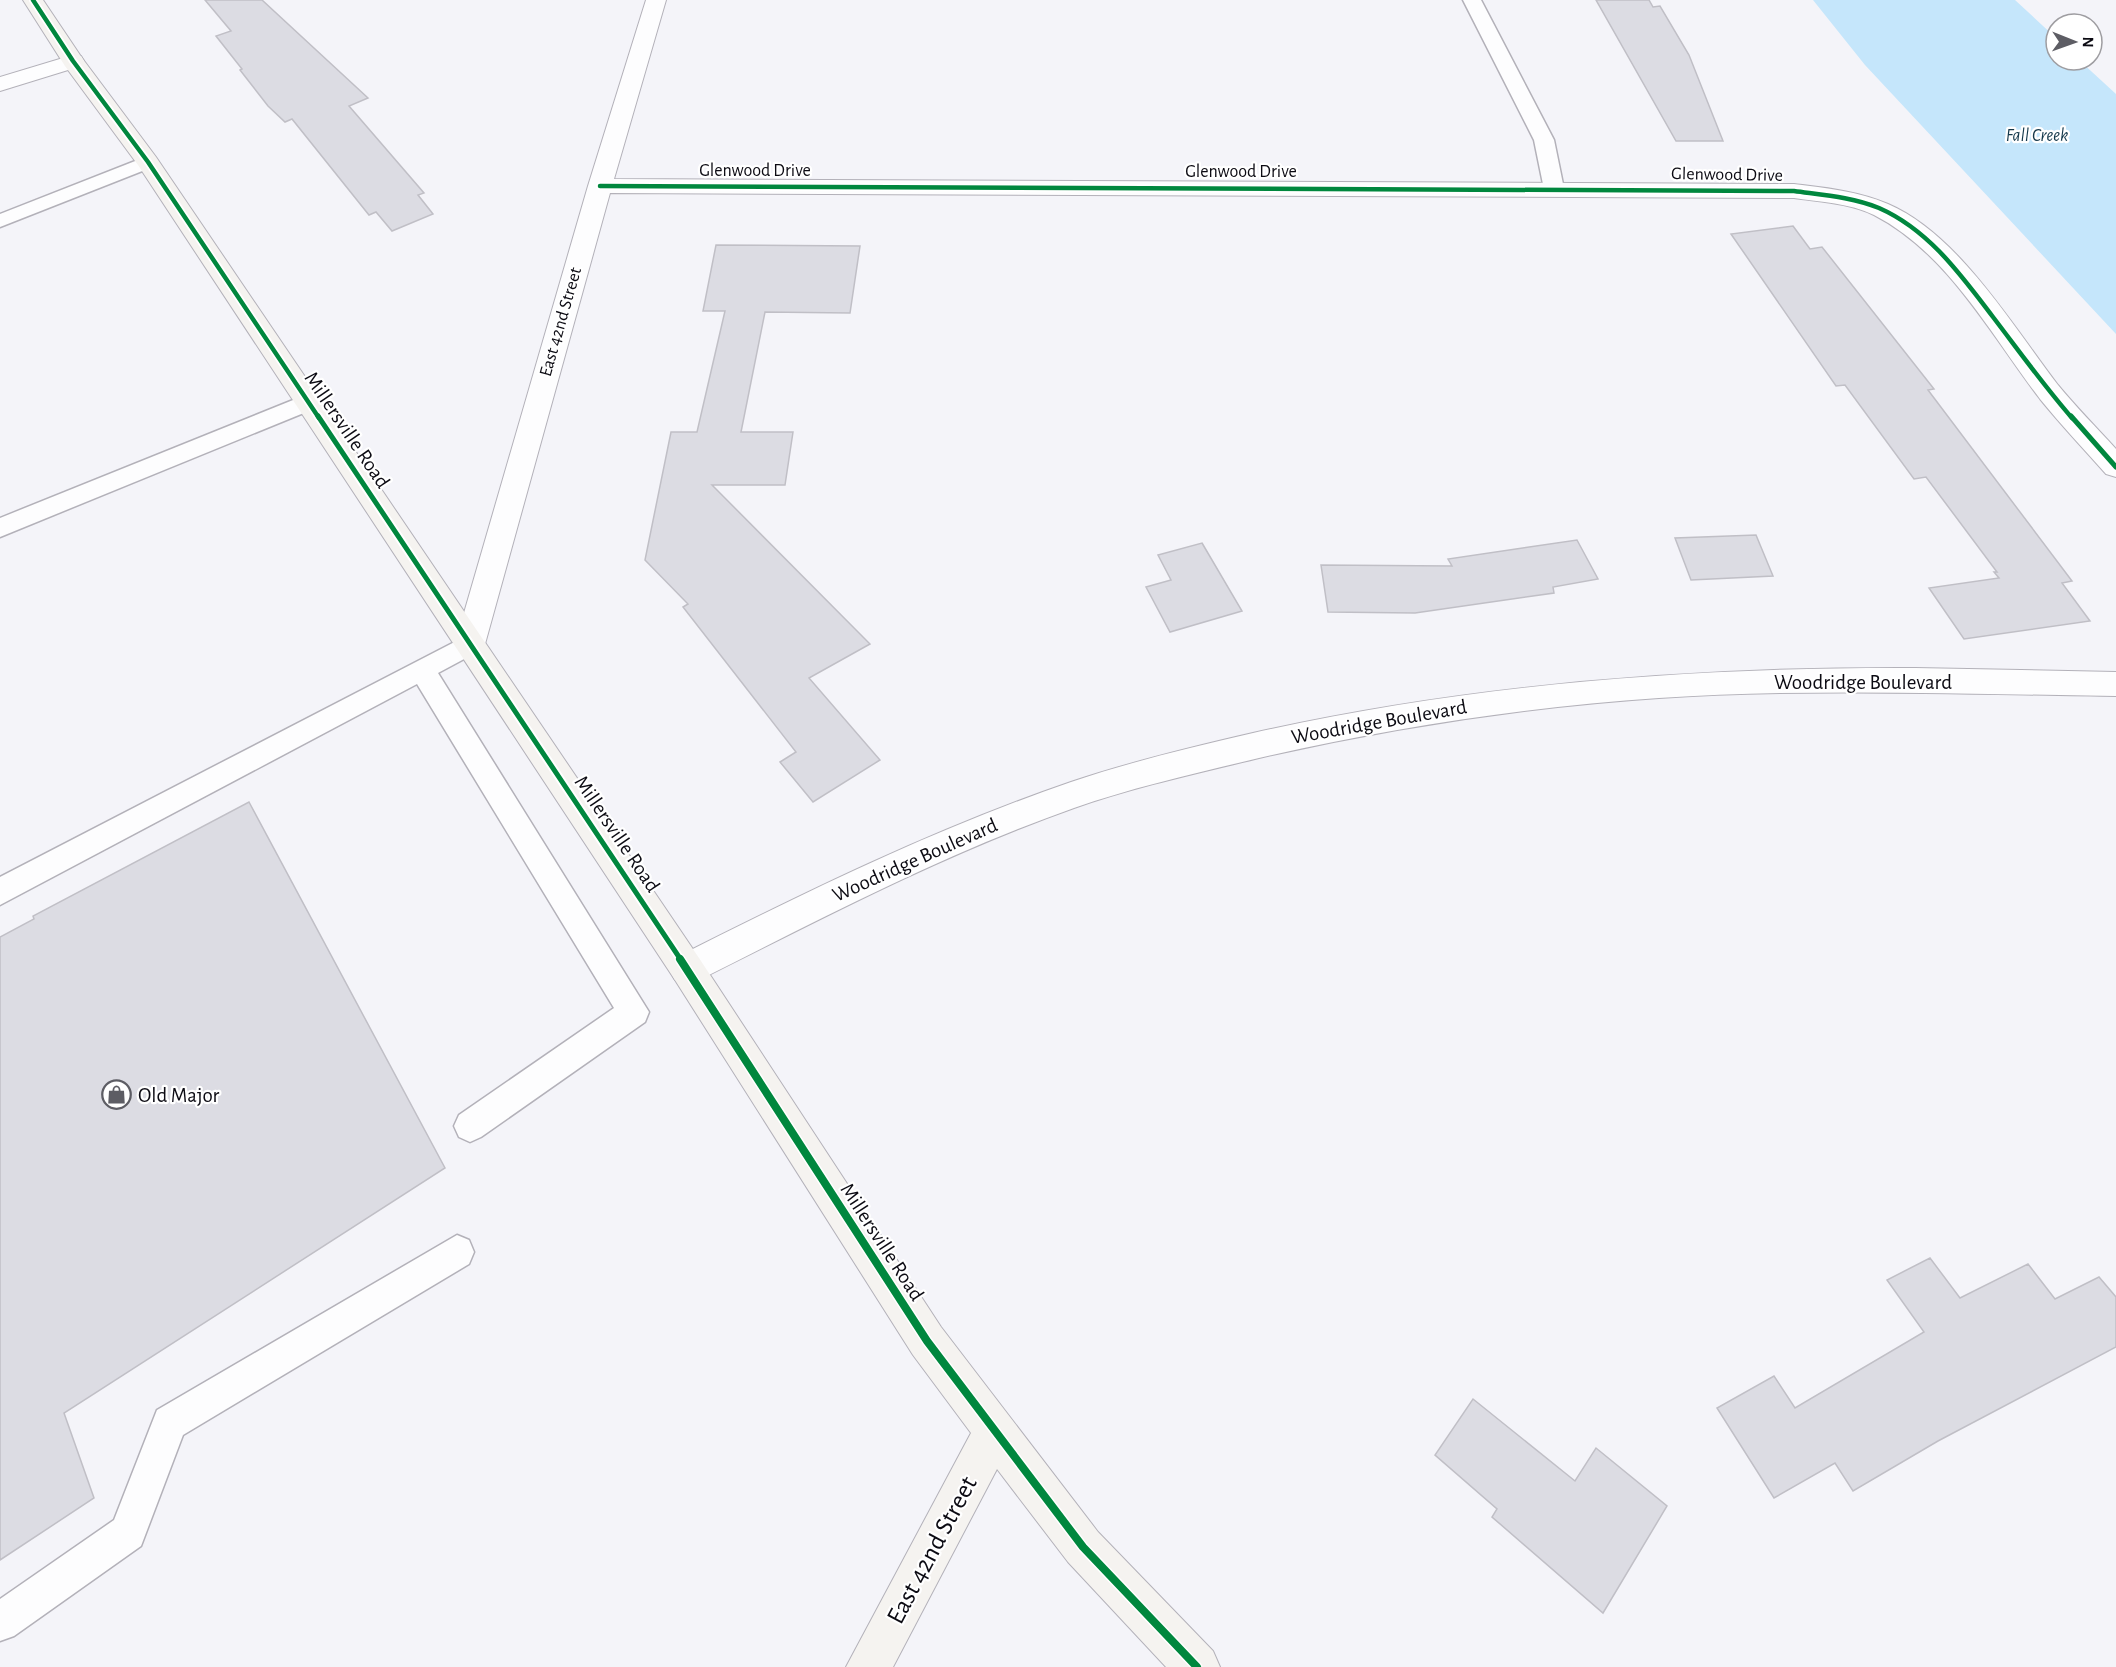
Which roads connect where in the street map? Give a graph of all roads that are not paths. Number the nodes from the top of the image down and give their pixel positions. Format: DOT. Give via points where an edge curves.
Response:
graph roads {
  1 [pos="33,0"];
  2 [pos="656,0"];
  3 [pos="1472,0"];
  4 [pos="73,60"];
  5 [pos="0,84"];
  6 [pos="148,162"];
  7 [pos="600,186"];
  8 [pos="1554,189"];
  9 [pos="0,221"];
  10 [pos="308,402"];
  11 [pos="2116,467"];
  12 [pos="0,528"];
  13 [pos="470,644"];
  14 [pos="422,669"];
  15 [pos="2116,684"];
  16 [pos="0,892"];
  17 [pos="687,969"];
  18 [pos="470,1125"];
  19 [pos="457,1252"];
  20 [pos="994,1432"];
  21 [pos="0,1622"];
  22 [pos="869,1667"];
  23 [pos="1197,1667"];
  1 -- 4 [label="street, Millersville Road"];
  2 -- 7 [label="street, East 42nd Street"];
  3 -- 8 [label="lane" via="1544,140"];
  4 -- 5 [label="street"];
  4 -- 6 [label="street, Millersville Road"];
  6 -- 9 [label="lane"];
  6 -- 10 [label="street, Millersville Road"];
  7 -- 8 [label="street, Glenwood Drive"];
  7 -- 13 [label="street, East 42nd Street"];
  8 -- 11 [label="street, Glenwood Drive" via="1794,191 1856,200 1880,208 1909,225 1948,260 2051,394"];
  10 -- 12 [label="lane"];
  10 -- 13 [label="street, Millersville Road"];
  13 -- 14 [label="lane"];
  13 -- 17 [label="street, Millersville Road"];
  14 -- 16 [label="lane"];
  14 -- 18 [label="lane" via="634,1012"];
  15 -- 17 [label="street, Woodridge Boulevard" via="1811,681 1664,685 1522,698 1360,724 1148,772 1028,811 885,871"];
  17 -- 20 [label="street, Millersville Road" via="927,1341"];
  19 -- 21 [label="lane" via="170,1423 128,1533"];
  20 -- 22 [label="street, East 42nd Street"];
  20 -- 23 [label="street, Millersville Road" via="1083,1547"];
}
